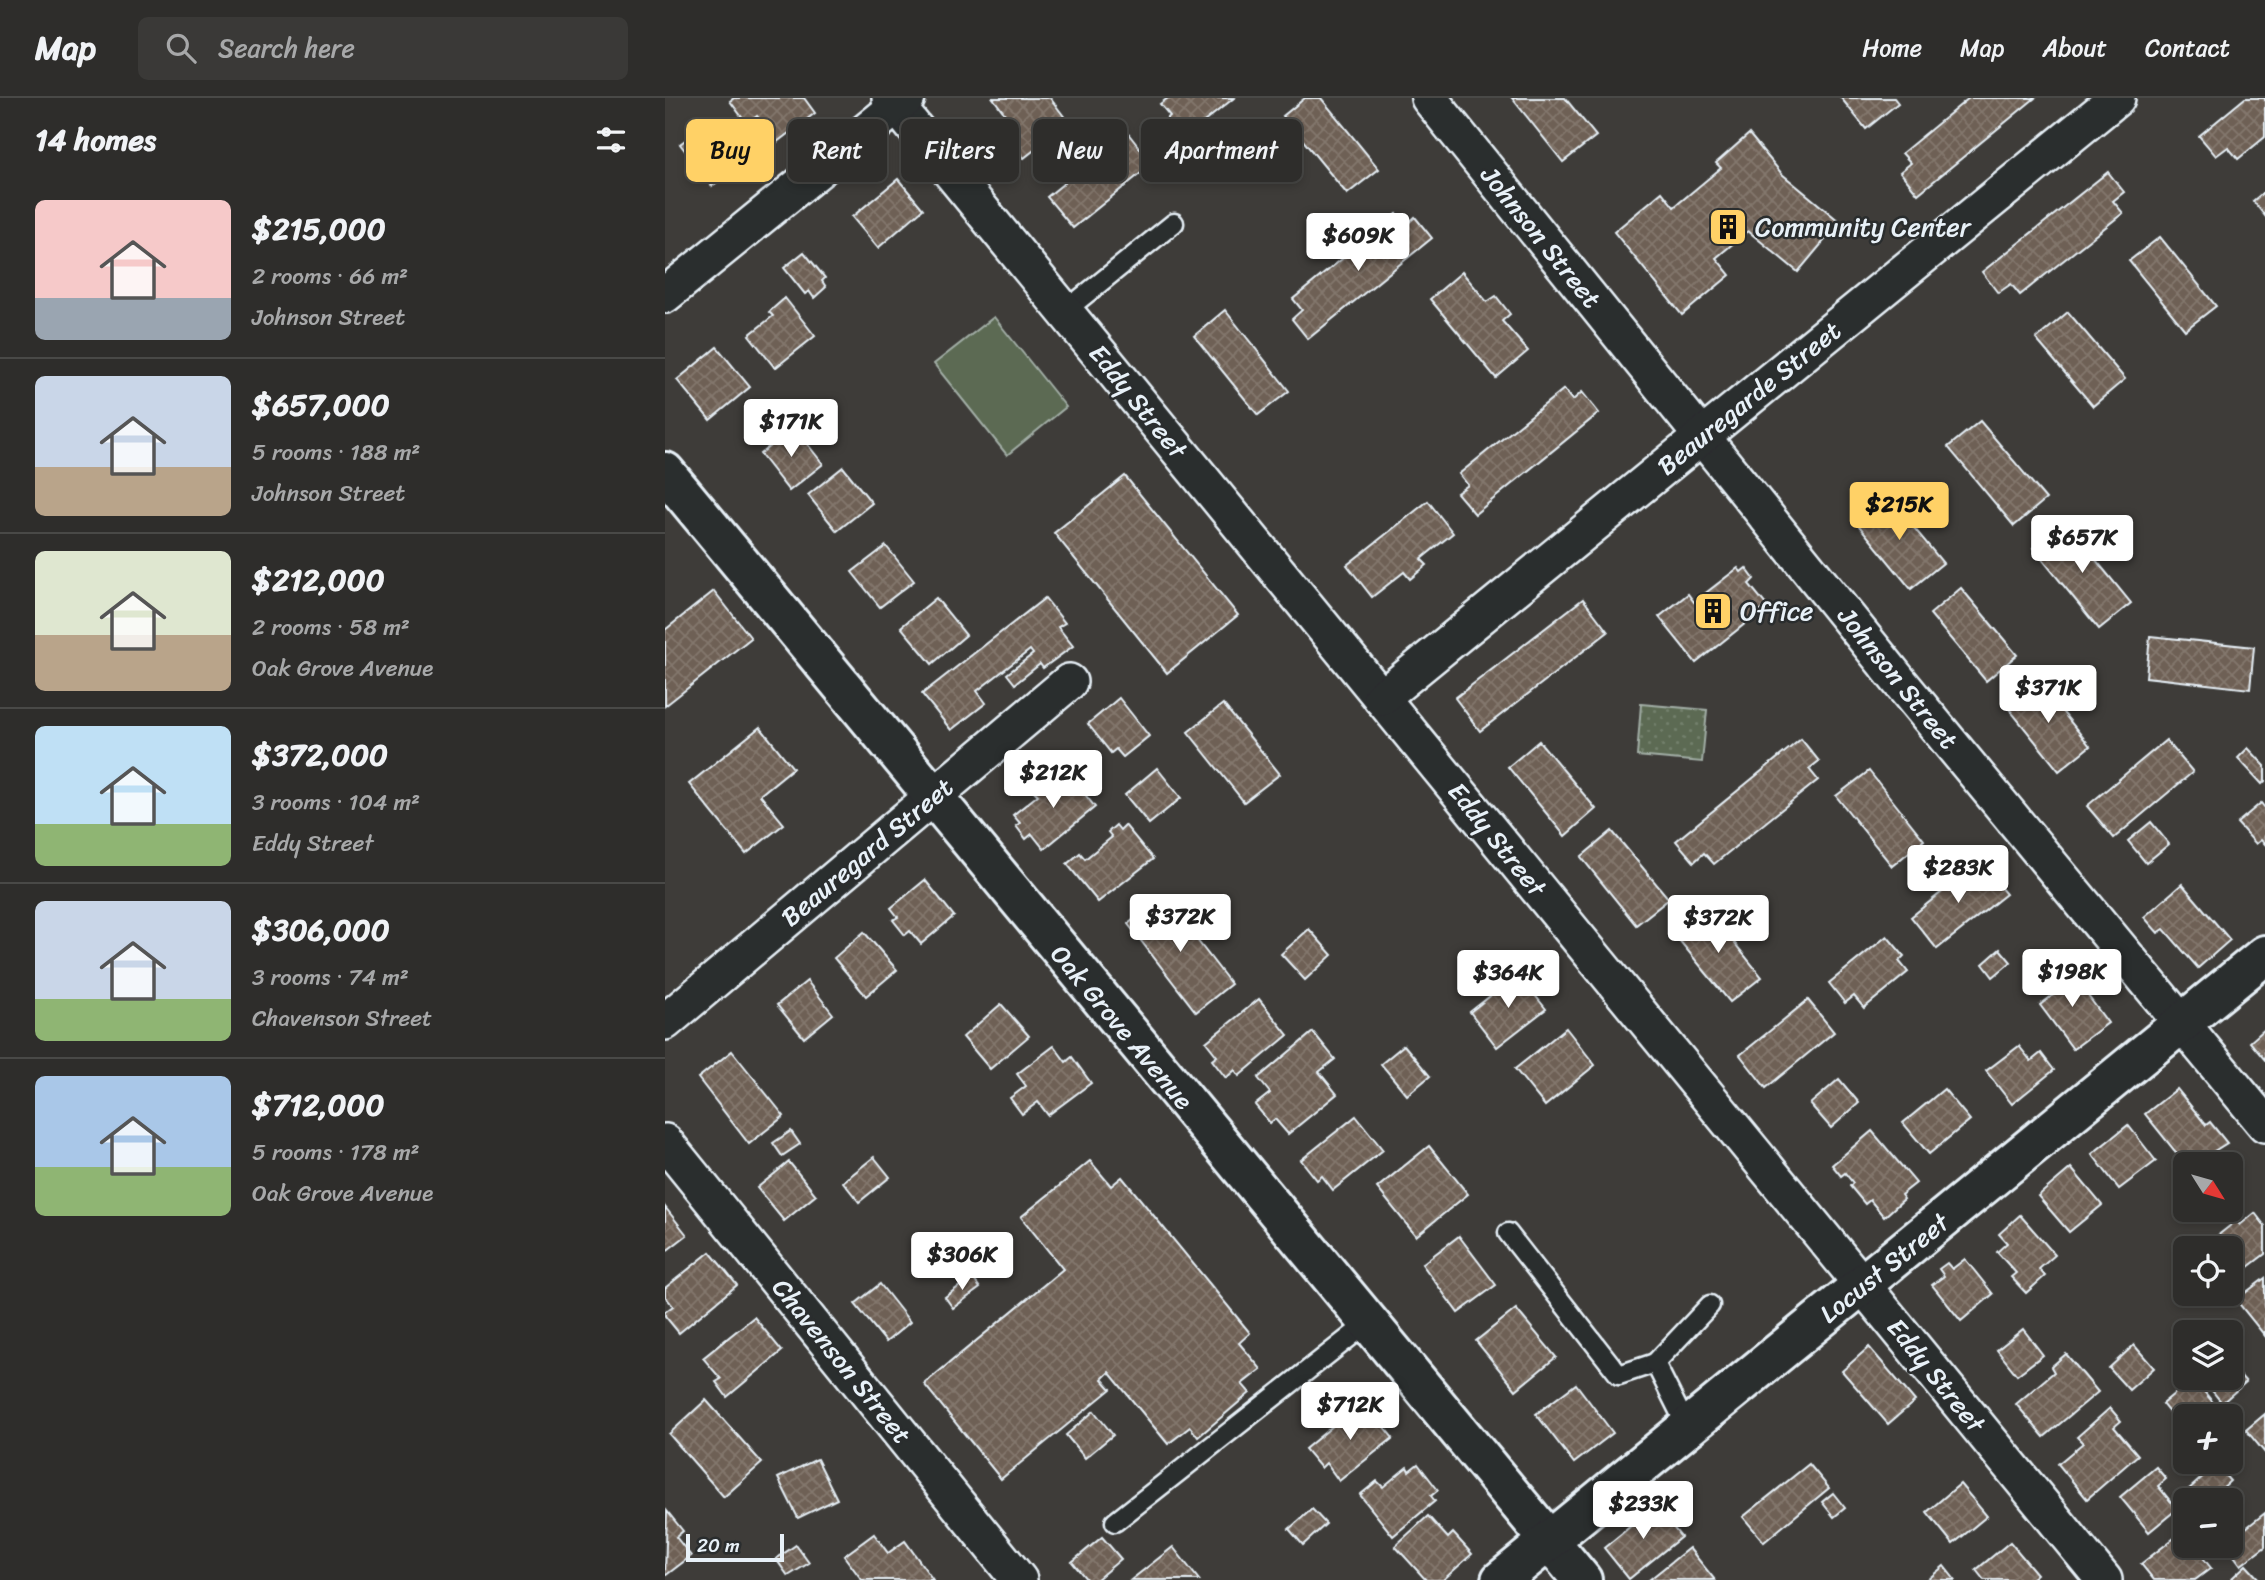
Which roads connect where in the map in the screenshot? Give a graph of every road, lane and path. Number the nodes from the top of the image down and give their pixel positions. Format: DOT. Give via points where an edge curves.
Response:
graph roads {
  1 [pos="1429,98"];
  2 [pos="2117,98"];
  3 [pos="898,101"];
  4 [pos="1174,223"];
  5 [pos="665,295"];
  6 [pos="1065,311"];
  7 [pos="1702,436"];
  8 [pos="665,472"];
  9 [pos="1069,682"];
  10 [pos="1381,698"];
  11 [pos="932,797"];
  12 [pos="2265,955"];
  13 [pos="665,1022"];
  14 [pos="2180,1023"];
  15 [pos="2265,1125"];
  16 [pos="665,1142"];
  17 [pos="1508,1233"];
  18 [pos="1863,1286"];
  19 [pos="1710,1305"];
  20 [pos="1369,1322"];
  21 [pos="1655,1363"];
  22 [pos="1686,1425"];
  23 [pos="1115,1522"];
  24 [pos="1549,1541"];
  25 [pos="1019,1580"];
  26 [pos="1501,1580"];
  27 [pos="1582,1580"];
  28 [pos="2104,1580"];
  1 -- 7 [label="street, Johnson Street"];
  2 -- 7 [label="street, Beauregarde Street"];
  3 -- 5 [label="street"];
  3 -- 6 [label="street, Eddy Street"];
  4 -- 6 [label="lane"];
  6 -- 10 [label="street, Eddy Street"];
  7 -- 10 [label="street, Beauregarde Street"];
  7 -- 14 [label="street, Johnson Street"];
  8 -- 11 [label="street, Oak Grove Avenue"];
  9 -- 11 [label="street, Beauregard Street"];
  10 -- 18 [label="street, Eddy Street"];
  11 -- 13 [label="street, Beauregard Street"];
  11 -- 20 [label="street, Oak Grove Avenue"];
  12 -- 14 [label="street, Locust Street"];
  14 -- 15 [label="street, Johnson Street"];
  14 -- 18 [label="street, Locust Street"];
  16 -- 25 [label="street, Chavenson Street"];
  17 -- 21 [label="lane" via="1619,1375"];
  18 -- 22 [label="street, Locust Street"];
  18 -- 28 [label="street, Eddy Street"];
  19 -- 21 [label="lane"];
  20 -- 23 [label="lane"];
  20 -- 24 [label="street, Oak Grove Avenue"];
  21 -- 22 [label="lane"];
  22 -- 24 [label="street, Locust Street"];
  24 -- 26 [label="street, Locust Street"];
  24 -- 27 [label="street, Oak Grove Avenue"];
}
